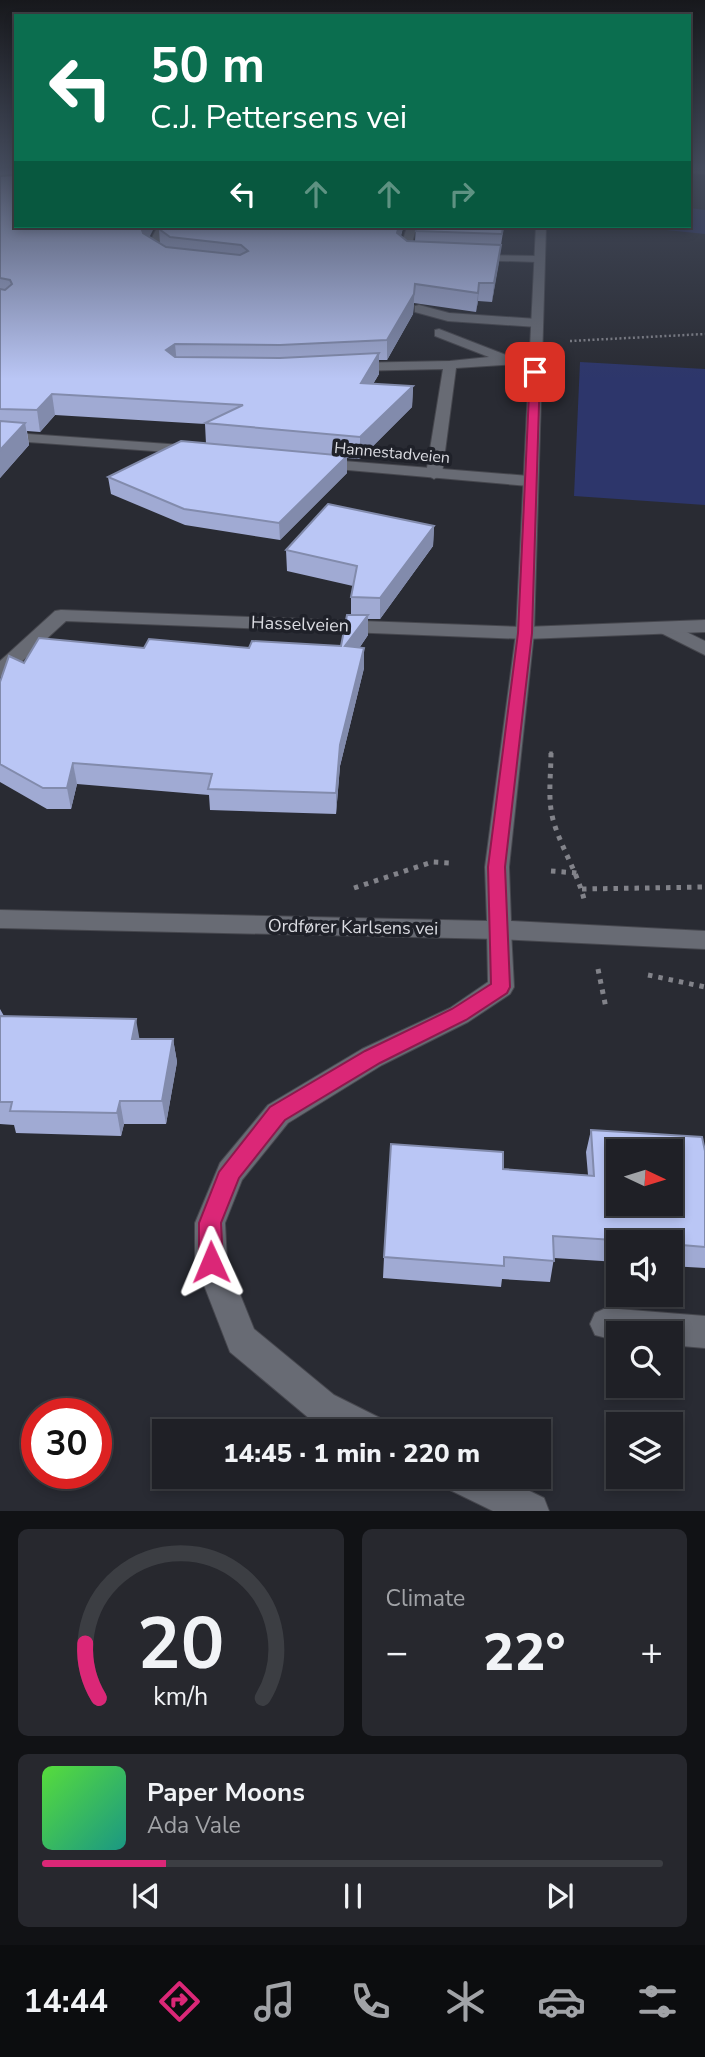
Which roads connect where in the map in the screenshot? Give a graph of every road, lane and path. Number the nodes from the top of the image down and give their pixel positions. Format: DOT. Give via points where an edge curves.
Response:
graph roads {
  1 [pos="156,239"];
  2 [pos="408,239"];
  3 [pos="540,239"];
  4 [pos="437,256"];
  5 [pos="451,256"];
  6 [pos="538,260"];
  7 [pos="181,261"];
  8 [pos="419,309"];
  9 [pos="537,323"];
  10 [pos="439,333"];
  11 [pos="705,334"];
  12 [pos="536,350"];
  13 [pos="506,359"];
  14 [pos="450,365"];
  15 [pos="341,368"];
  16 [pos="0,436"];
  17 [pos="207,452"];
  18 [pos="301,463"];
  19 [pos="434,474"];
  20 [pos="530,481"];
  21 [pos="705,626"];
  22 [pos="668,629"];
  23 [pos="525,633"];
  24 [pos="705,649"];
  25 [pos="0,671"];
  26 [pos="450,863"];
  27 [pos="551,872"];
  28 [pos="705,887"];
  29 [pos="349,889"];
  30 [pos="582,889"];
  31 [pos="584,899"];
  32 [pos="0,919"];
  33 [pos="499,930"];
  34 [pos="705,940"];
  35 [pos="596,958"];
  36 [pos="599,971"];
  37 [pos="610,971"];
  38 [pos="643,975"];
  39 [pos="705,987"];
  40 [pos="606,1008"];
  41 [pos="683,1330"];
  42 [pos="705,1332"];
  43 [pos="346,1419"];
  44 [pos="487,1489"];
  45 [pos="531,1511"];
  1 -- 7 [label="street" via="151,249 168,260"];
  2 -- 4 [label="street" via="404,251"];
  3 -- 6 [label="street"];
  5 -- 6 [label="street"];
  6 -- 9 [label="street"];
  8 -- 9 [label="street" via="448,317"];
  9 -- 12 [label="street"];
  10 -- 13 [label="street"];
  11 -- 12 [label="path"];
  12 -- 13 [label="street"];
  12 -- 20 [label="street"];
  13 -- 14 [label="street"];
  14 -- 15 [label="street"];
  14 -- 19 [label="street"];
  16 -- 17 [label="street"];
  18 -- 19 [label="street, Hannestadveien"];
  19 -- 20 [label="street, Hannestadveien"];
  20 -- 23 [label="street"];
  21 -- 22 [label="street, Hasselveien"];
  22 -- 23 [label="street, Hasselveien"];
  22 -- 24 [label="street"];
  23 -- 25 [label="street, Hasselveien" via="61,615"];
  23 -- 33 [label="street" via="496,867"];
  26 -- 29 [label="path" via="432,862"];
  27 -- 30 [label="path" via="578,873"];
  28 -- 30 [label="path"];
  30 -- 31 [label="path"];
  32 -- 33 [label="street, Ordfører Karlsens vei"];
  33 -- 34 [label="street, Ordfører Karlsens vei"];
  33 -- 43 [label="street" via="500,987 278,1114 230,1172 210,1223 211,1262 242,1340 322,1407"];
  35 -- 36 [label="path"];
  36 -- 37 [label="path"];
  36 -- 40 [label="path"];
  38 -- 39 [label="path"];
  41 -- 42 [label="street"];
  44 -- 45 [label="street"];
}
